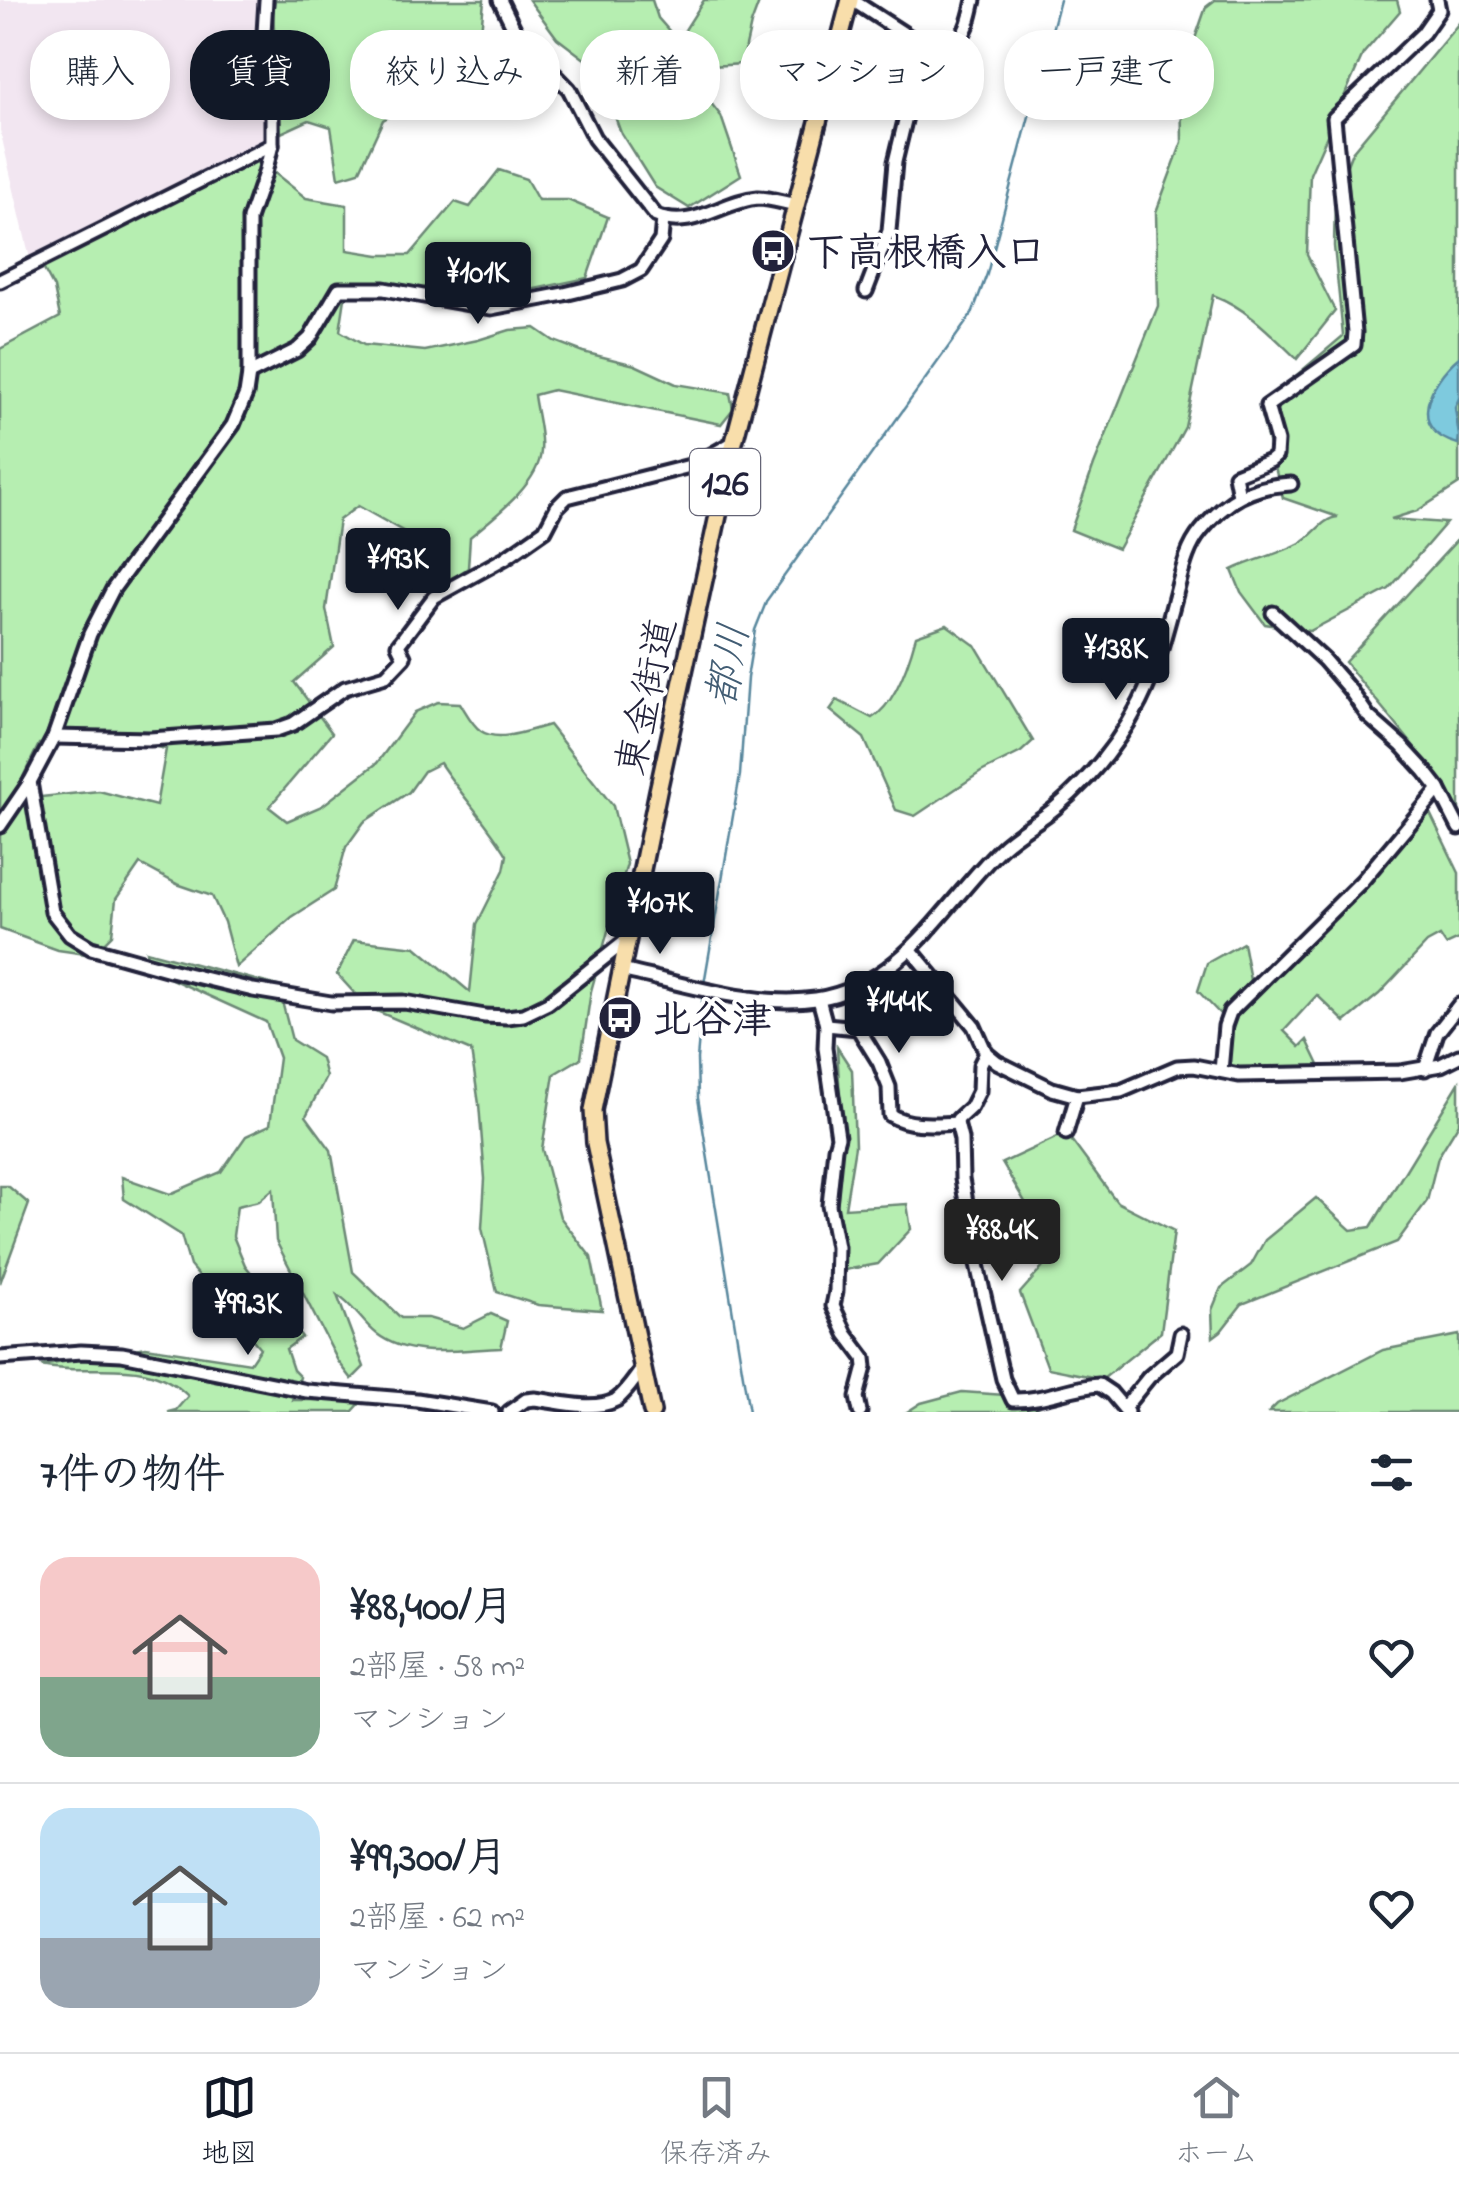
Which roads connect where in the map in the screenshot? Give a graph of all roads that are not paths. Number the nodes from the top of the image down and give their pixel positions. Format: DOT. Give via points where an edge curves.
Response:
graph roads {
  1 [pos="266,0"];
  2 [pos="500,0"];
  3 [pos="851,0"];
  4 [pos="974,0"];
  5 [pos="1437,0"];
  6 [pos="899,30"];
  7 [pos="964,30"];
  8 [pos="906,120"];
  9 [pos="272,145"];
  10 [pos="798,205"];
  11 [pos="663,218"];
  12 [pos="0,281"];
  13 [pos="866,292"];
  14 [pos="249,374"];
  15 [pos="734,442"];
  16 [pos="1292,484"];
  17 [pos="1239,496"];
  18 [pos="1273,613"];
  19 [pos="54,737"];
  20 [pos="30,782"];
  21 [pos="1439,788"];
  22 [pos="0,826"];
  23 [pos="1459,828"];
  24 [pos="627,940"];
  25 [pos="911,950"];
  26 [pos="621,970"];
  27 [pos="819,999"];
  28 [pos="1458,1008"];
  29 [pos="826,1025"];
  30 [pos="986,1053"];
  31 [pos="1459,1056"];
  32 [pos="1425,1069"];
  33 [pos="1221,1071"];
  34 [pos="1077,1096"];
  35 [pos="957,1123"];
  36 [pos="1066,1132"];
  37 [pos="1182,1334"];
  38 [pos="0,1358"];
  39 [pos="643,1368"];
  40 [pos="375,1397"];
  41 [pos="1126,1410"];
  42 [pos="375,1412"];
  43 [pos="492,1412"];
  44 [pos="509,1412"];
  45 [pos="652,1412"];
  46 [pos="860,1412"];
  1 -- 9 [label="street"];
  2 -- 11 [label="street" via="516,36 569,89 594,138"];
  3 -- 6 [label="street"];
  3 -- 10 [label="highway, 東金街道 / 126"];
  4 -- 7 [label="street"];
  5 -- 17 [label="street" via="1423,33 1334,118 1354,344 1267,406 1276,456 1235,475"];
  8 -- 13 [label="street" via="889,231"];
  9 -- 12 [label="street"];
  9 -- 14 [label="street" via="248,218"];
  10 -- 11 [label="street" via="762,198 684,221"];
  10 -- 15 [label="highway, 東金街道 / 126"];
  11 -- 14 [label="street" via="661,240 641,270 564,294 491,308 384,289 339,289 310,338"];
  14 -- 19 [label="street" via="233,425 98,615"];
  15 -- 19 [label="street" via="694,465 567,498 546,530 434,598 398,646 404,658 386,676 344,688 293,724 226,736"];
  15 -- 24 [label="highway, 東金街道 / 126"];
  16 -- 17 [label="street"];
  17 -- 25 [label="street" via="1198,534 1187,555 1154,671 1098,767 982,866"];
  18 -- 21 [label="street"];
  19 -- 20 [label="street"];
  20 -- 22 [label="street"];
  20 -- 24 [label="street" via="52,912 90,948 170,970 331,1002 523,1015 548,1004"];
  21 -- 23 [label="street"];
  21 -- 33 [label="street" via="1338,906 1230,1012"];
  24 -- 26 [label="highway, 東金街道 / 126"];
  25 -- 27 [label="street" via="871,979"];
  25 -- 30 [label="street" via="974,1026"];
  26 -- 27 [label="street" via="764,1000"];
  26 -- 39 [label="highway, 東金街道 / 126" via="594,1128"];
  27 -- 29 [label="street"];
  28 -- 32 [label="street" via="1437,1033"];
  29 -- 35 [label="street" via="858,1028 889,1087 890,1115 921,1124"];
  29 -- 46 [label="street" via="838,1136 829,1206 837,1247 833,1306 864,1358"];
  30 -- 34 [label="street"];
  30 -- 35 [label="street" via="979,1091"];
  31 -- 32 [label="street"];
  32 -- 33 [label="street"];
  33 -- 34 [label="street" via="1177,1067 1121,1090"];
  34 -- 36 [label="street"];
  35 -- 41 [label="street" via="976,1260 1013,1400 1099,1385"];
  37 -- 41 [label="street" via="1177,1353"];
  38 -- 40 [label="street" via="122,1354 278,1386"];
  39 -- 44 [label="street" via="605,1405 535,1399"];
  39 -- 45 [label="highway, 東金街道 / 126"];
  40 -- 42 [label="street"];
  40 -- 43 [label="street"];
}
